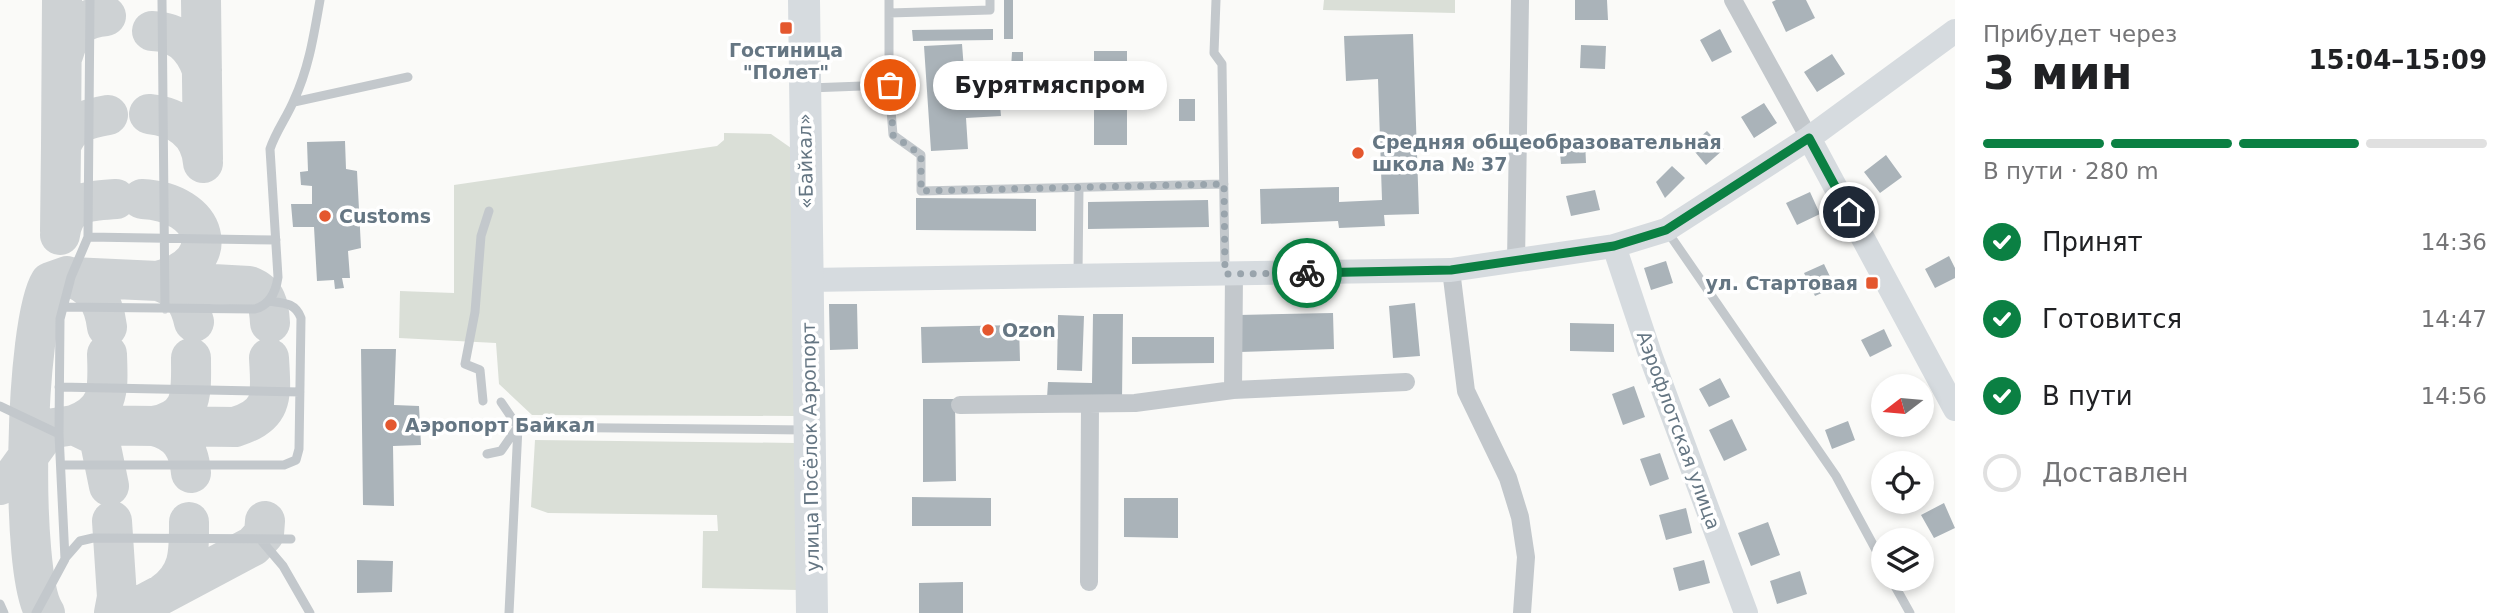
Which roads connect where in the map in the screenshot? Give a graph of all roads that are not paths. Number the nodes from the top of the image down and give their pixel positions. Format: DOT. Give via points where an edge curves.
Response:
graph roads {
  1 [pos="90,0"];
  2 [pos="162,0"];
  3 [pos="320,0"];
  4 [pos="804,0"];
  5 [pos="889,0"];
  6 [pos="990,0"];
  7 [pos="1216,0"];
  8 [pos="1520,0"];
  9 [pos="1733,0"];
  10 [pos="889,13"];
  11 [pos="1955,31"];
  12 [pos="408,77"];
  13 [pos="890,85"];
  14 [pos="804,89"];
  15 [pos="294,102"];
  16 [pos="1809,138"];
  17 [pos="1224,184"];
  18 [pos="1079,188"];
  19 [pos="489,211"];
  20 [pos="1666,230"];
  21 [pos="88,237"];
  22 [pos="164,239"];
  23 [pos="276,240"];
  24 [pos="1614,246"];
  25 [pos="1516,262"];
  26 [pos="1451,270"];
  27 [pos="1229,274"];
  28 [pos="1077,276"];
  29 [pos="808,281"];
  30 [pos="268,301"];
  31 [pos="63,307"];
  32 [pos="164,309"];
  33 [pos="1406,382"];
  34 [pos="59,387"];
  35 [pos="1233,390"];
  36 [pos="300,391"];
  37 [pos="483,401"];
  38 [pos="501,402"];
  39 [pos="1090,404"];
  40 [pos="0,405"];
  41 [pos="960,405"];
  42 [pos="1955,409"];
  43 [pos="519,427"];
  44 [pos="809,430"];
  45 [pos="59,434"];
  46 [pos="487,454"];
  47 [pos="61,465"];
  48 [pos="260,539"];
  49 [pos="291,539"];
  50 [pos="1871,541"];
  51 [pos="65,559"];
  52 [pos="1089,582"];
  53 [pos="1898,591"];
  54 [pos="0,604"];
  55 [pos="4,613"];
  56 [pos="36,613"];
  57 [pos="310,613"];
  58 [pos="509,613"];
  59 [pos="812,613"];
  60 [pos="1522,613"];
  61 [pos="1746,613"];
  62 [pos="1910,613"];
  1 -- 21 [label="lane"];
  2 -- 22 [label="lane"];
  3 -- 15 [label="lane" via="312,48"];
  4 -- 14 [label="highway, «Байкал»"];
  5 -- 10 [label="lane"];
  6 -- 10 [label="lane" via="990,10"];
  7 -- 17 [label="lane" via="1214,53 1222,64"];
  8 -- 25 [label="street"];
  9 -- 16 [label="street"];
  10 -- 13 [label="lane"];
  11 -- 16 [label="main road"];
  12 -- 15 [label="lane"];
  13 -- 14 [label="lane"];
  13 -- 18 [label="lane" via="893,135 921,155 921,191"];
  14 -- 29 [label="highway, «Байкал»"];
  15 -- 23 [label="lane" via="270,149"];
  16 -- 20 [label="main road"];
  16 -- 42 [label="main road"];
  17 -- 18 [label="lane"];
  17 -- 27 [label="lane"];
  18 -- 28 [label="lane"];
  19 -- 37 [label="lane" via="481,236 466,364 480,370"];
  20 -- 24 [label="main road"];
  20 -- 50 [label="lane" via="1836,476"];
  21 -- 22 [label="lane"];
  21 -- 31 [label="lane"];
  22 -- 23 [label="lane"];
  22 -- 32 [label="lane"];
  23 -- 30 [label="lane" via="278,277"];
  24 -- 25 [label="main road"];
  24 -- 61 [label="main road, Аэрофлотская улица"];
  25 -- 26 [label="main road"];
  26 -- 27 [label="main road"];
  26 -- 60 [label="street" via="1466,391 1508,478 1520,517 1526,557"];
  27 -- 28 [label="main road"];
  27 -- 35 [label="street"];
  28 -- 29 [label="main road"];
  29 -- 44 [label="highway, улица Посёлок Аэропорт"];
  30 -- 32 [label="lane" via="255,309"];
  30 -- 36 [label="lane" via="297,308 301,318"];
  31 -- 32 [label="lane"];
  31 -- 34 [label="lane"];
  33 -- 35 [label="street"];
  34 -- 36 [label="lane"];
  34 -- 45 [label="lane"];
  35 -- 39 [label="street"];
  36 -- 47 [label="lane" via="299,449 296,460 284,465"];
  38 -- 43 [label="lane"];
  39 -- 41 [label="street"];
  39 -- 52 [label="street"];
  40 -- 45 [label="lane"];
  43 -- 44 [label="lane"];
  43 -- 46 [label="lane" via="502,451"];
  43 -- 58 [label="lane"];
  44 -- 59 [label="highway, улица Посёлок Аэропорт"];
  45 -- 47 [label="lane"];
  47 -- 51 [label="lane"];
  48 -- 49 [label="lane"];
  48 -- 51 [label="lane" via="93,538 80,541"];
  48 -- 57 [label="lane" via="283,566"];
  51 -- 56 [label="lane"];
  53 -- 62 [label="lane"];
  54 -- 55 [label="lane"];
}
